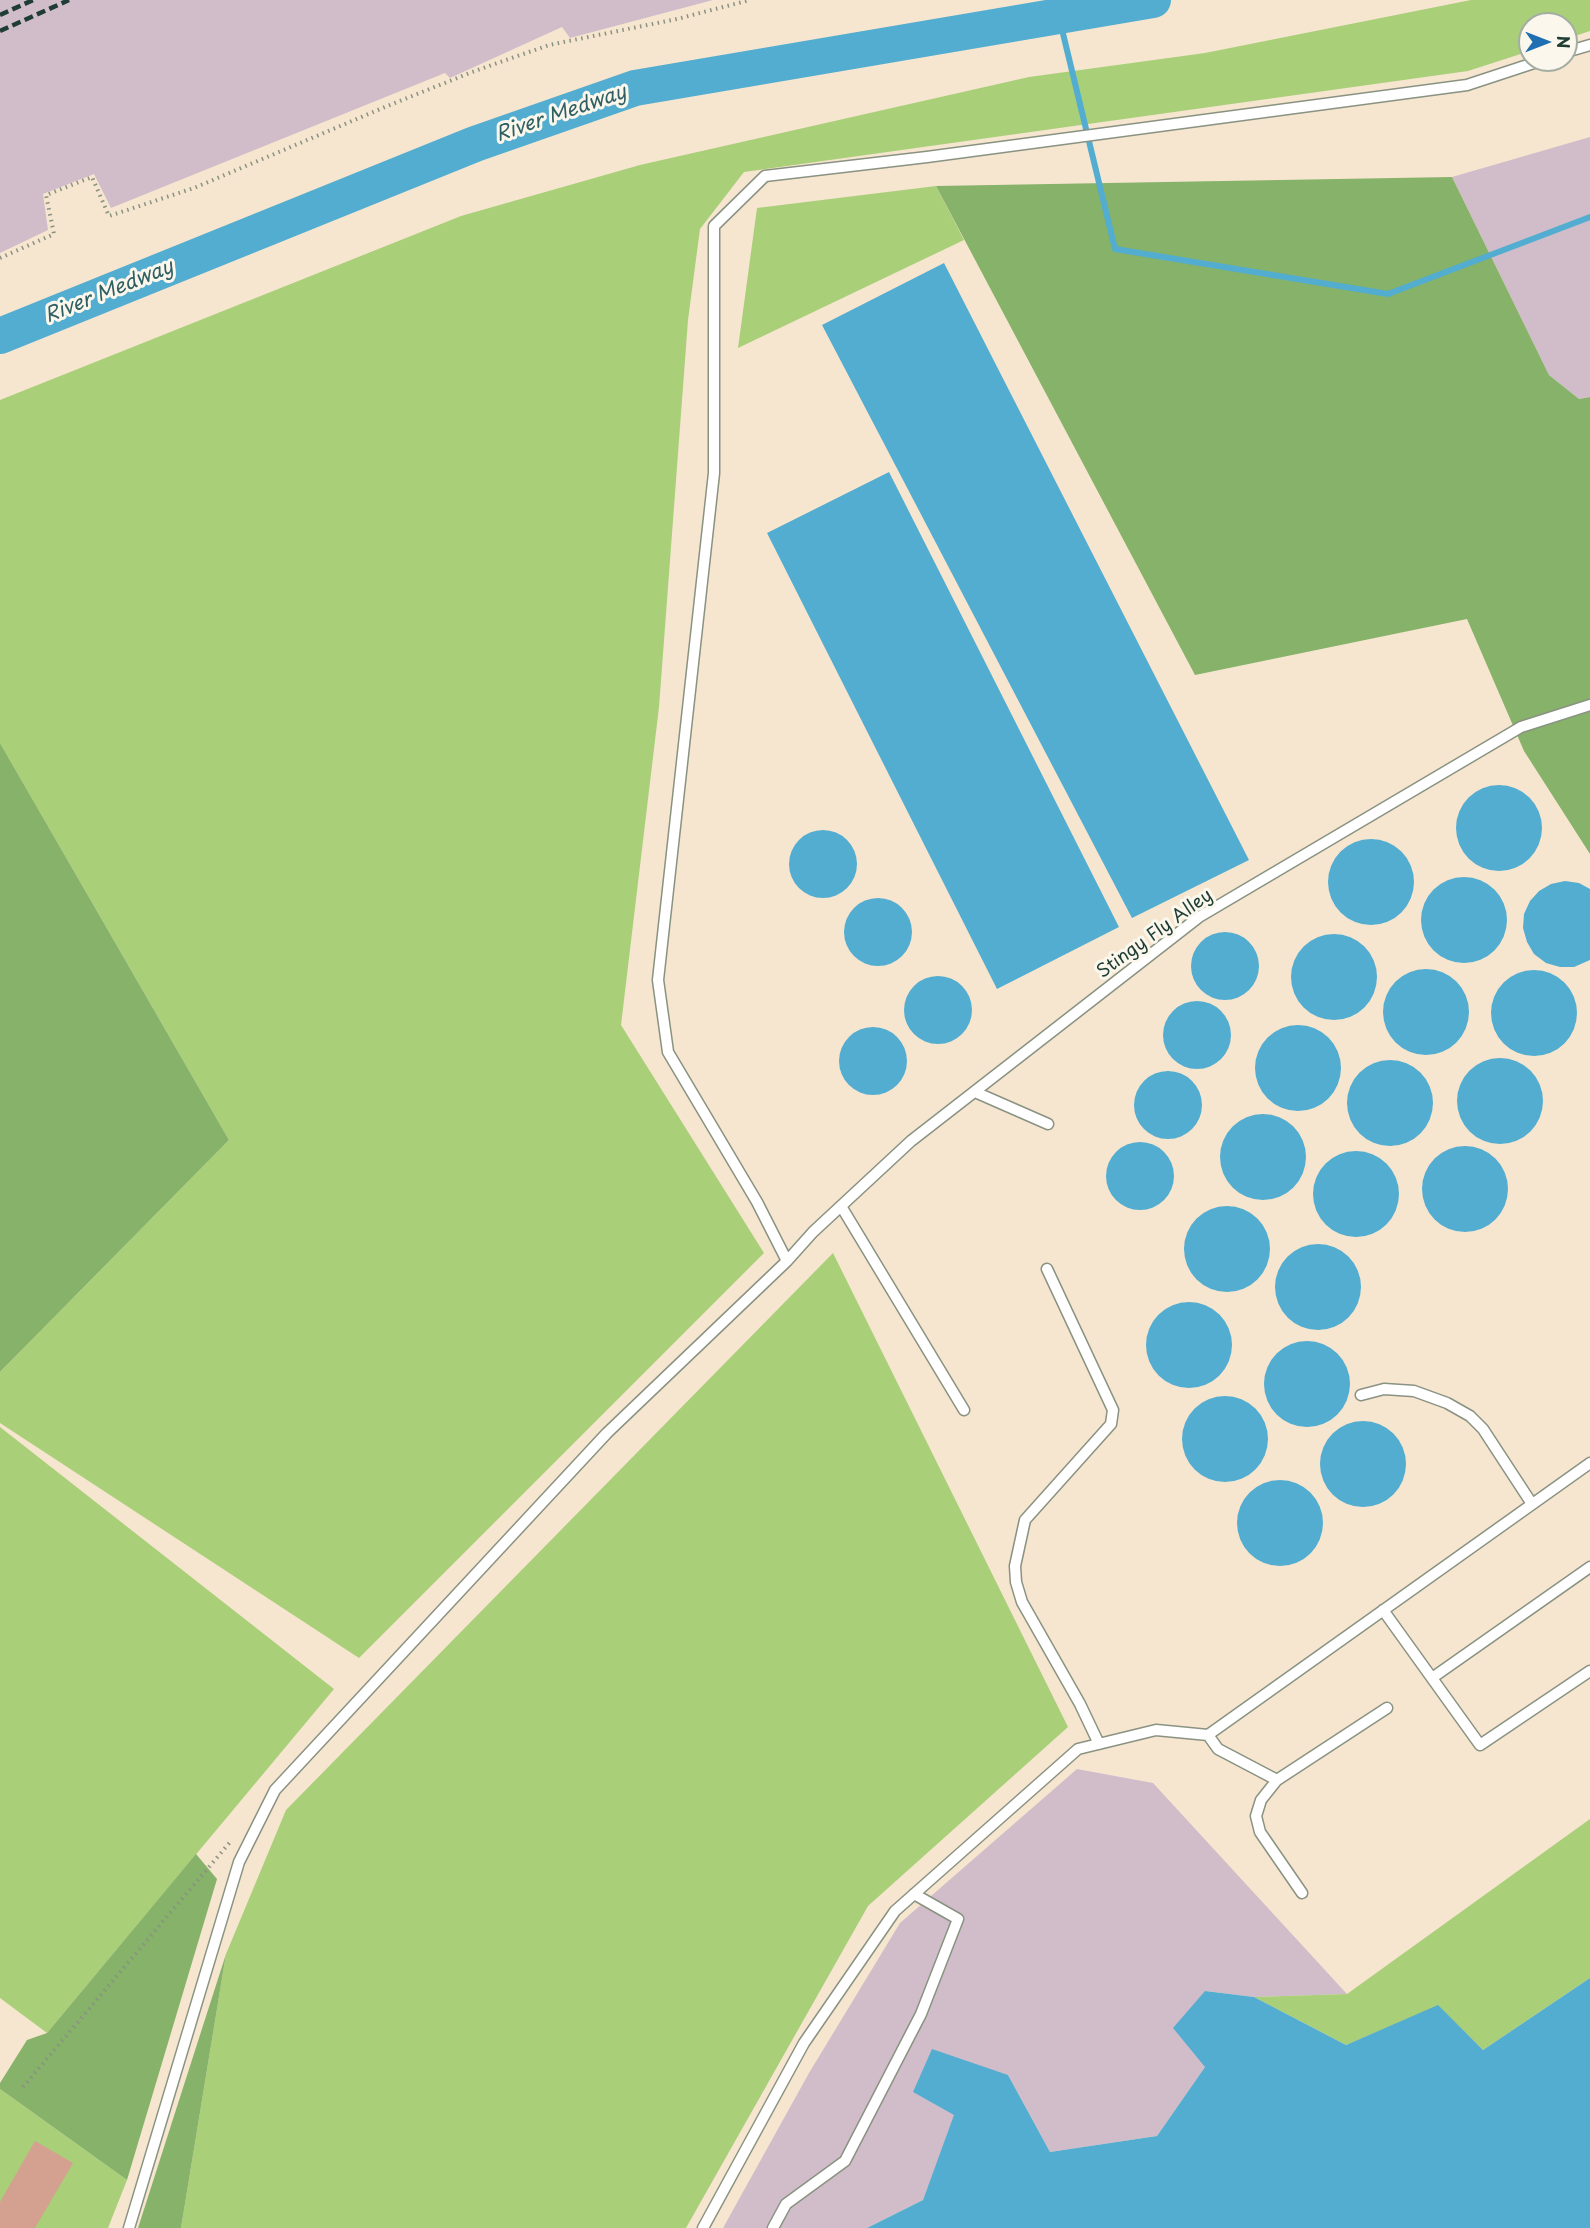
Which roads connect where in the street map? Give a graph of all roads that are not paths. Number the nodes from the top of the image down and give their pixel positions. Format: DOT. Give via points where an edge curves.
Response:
graph roads {
  1 [pos="1518,68"];
  2 [pos="1590,705"];
  3 [pos="975,1092"];
  4 [pos="1048,1124"];
  5 [pos="841,1206"];
  6 [pos="787,1261"];
  7 [pos="1047,1269"];
  8 [pos="1361,1395"];
  9 [pos="964,1410"];
  10 [pos="1590,1462"];
  11 [pos="1532,1504"];
  12 [pos="1590,1567"];
  13 [pos="1383,1610"];
  14 [pos="1590,1671"];
  15 [pos="1432,1678"];
  16 [pos="1387,1708"];
  17 [pos="1208,1735"];
  18 [pos="1098,1744"];
  19 [pos="1276,1780"];
  20 [pos="1302,1893"];
  21 [pos="914,1894"];
  22 [pos="129,2228"];
  23 [pos="703,2228"];
  24 [pos="773,2228"];
  1 -- 6 [label="lane" via="1467,85 765,176 714,226 714,474 658,980 668,1052 757,1202"];
  2 -- 3 [label="lane, Stingy Fly Alley" via="1521,727 1199,918"];
  3 -- 4 [label="lane"];
  3 -- 5 [label="lane, Stingy Fly Alley" via="911,1141"];
  5 -- 6 [label="lane, Stingy Fly Alley"];
  5 -- 9 [label="lane"];
  6 -- 22 [label="lane, Stingy Fly Alley" via="607,1433 274,1790 239,1862"];
  7 -- 18 [label="lane" via="1113,1410 1111,1424 1025,1520 1015,1566 1016,1582 1022,1602 1080,1704"];
  8 -- 11 [label="lane" via="1384,1389 1414,1391 1470,1416 1483,1429"];
  10 -- 11 [label="lane"];
  11 -- 13 [label="lane"];
  12 -- 15 [label="lane"];
  13 -- 15 [label="lane"];
  13 -- 17 [label="lane"];
  14 -- 15 [label="lane" via="1480,1745"];
  16 -- 19 [label="lane"];
  17 -- 18 [label="lane" via="1156,1730"];
  17 -- 19 [label="lane" via="1218,1749"];
  18 -- 21 [label="lane" via="1078,1749"];
  19 -- 20 [label="lane" via="1261,1800 1256,1816 1260,1832"];
  21 -- 23 [label="lane" via="895,1911 804,2043"];
  21 -- 24 [label="lane" via="958,1919 921,2014 845,2160 786,2204"];
}
